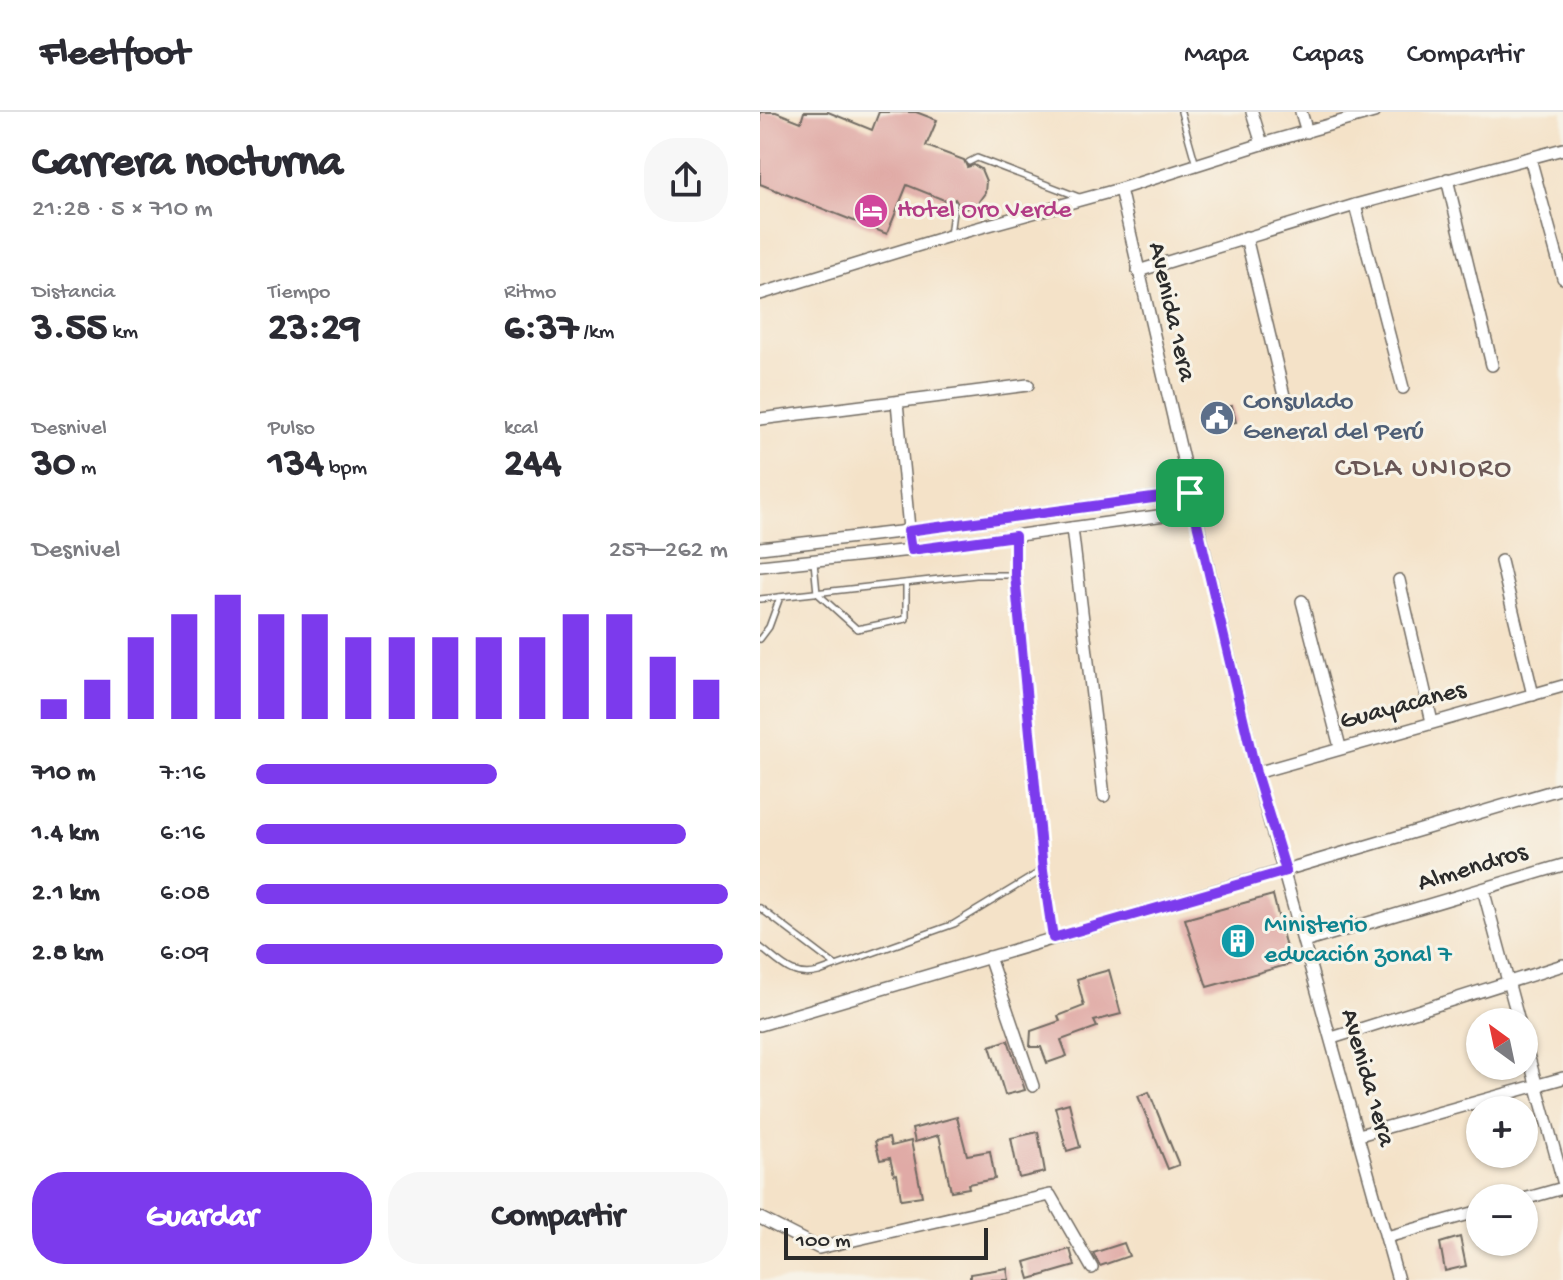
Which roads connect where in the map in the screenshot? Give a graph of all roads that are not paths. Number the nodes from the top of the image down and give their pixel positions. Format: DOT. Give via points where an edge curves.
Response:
graph roads {
  1 [pos="1181,112"];
  2 [pos="1252,112"];
  3 [pos="1301,112"];
  4 [pos="1374,112"];
  5 [pos="1307,132"];
  6 [pos="1262,144"];
  7 [pos="1563,149"];
  8 [pos="1530,158"];
  9 [pos="969,162"];
  10 [pos="1196,165"];
  11 [pos="1447,179"];
  12 [pos="1120,189"];
  13 [pos="1085,199"];
  14 [pos="954,204"];
  15 [pos="1355,205"];
  16 [pos="949,236"];
  17 [pos="1246,237"];
  18 [pos="1138,271"];
  19 [pos="1563,278"];
  20 [pos="760,294"];
  21 [pos="1492,365"];
  22 [pos="1028,385"];
  23 [pos="1403,388"];
  24 [pos="1285,400"];
  25 [pos="897,402"];
  26 [pos="760,419"];
  27 [pos="1190,493"];
  28 [pos="1194,511"];
  29 [pos="1072,528"];
  30 [pos="908,531"];
  31 [pos="1015,536"];
  32 [pos="760,548"];
  33 [pos="911,550"];
  34 [pos="813,560"];
  35 [pos="1501,561"];
  36 [pos="760,566"];
  37 [pos="1015,575"];
  38 [pos="1399,580"];
  39 [pos="906,583"];
  40 [pos="817,593"];
  41 [pos="780,597"];
  42 [pos="760,599"];
  43 [pos="1302,601"];
  44 [pos="760,639"];
  45 [pos="1563,686"];
  46 [pos="1533,695"];
  47 [pos="1432,722"];
  48 [pos="1340,747"];
  49 [pos="1256,773"];
  50 [pos="1563,788"];
  51 [pos="1104,796"];
  52 [pos="1563,865"];
  53 [pos="1043,870"];
  54 [pos="1286,871"];
  55 [pos="1483,889"];
  56 [pos="760,908"];
  57 [pos="1053,938"];
  58 [pos="1304,942"];
  59 [pos="760,947"];
  60 [pos="989,957"];
  61 [pos="1563,965"];
  62 [pos="836,966"];
  63 [pos="1508,981"];
  64 [pos="1515,1008"];
  65 [pos="760,1025"];
  66 [pos="1332,1038"];
  67 [pos="1563,1078"];
  68 [pos="1535,1080"];
  69 [pos="1033,1086"];
  70 [pos="1537,1086"];
  71 [pos="1359,1135"];
  72 [pos="1563,1181"];
  73 [pos="1563,1188"];
  74 [pos="1538,1195"];
  75 [pos="1466,1215"];
  76 [pos="760,1218"];
  77 [pos="1387,1237"];
  78 [pos="1092,1268"];
  79 [pos="1398,1280"];
  1 -- 10 [label="lane"];
  2 -- 6 [label="street"];
  3 -- 5 [label="street"];
  4 -- 5 [label="street"];
  5 -- 6 [label="street"];
  6 -- 10 [label="street"];
  7 -- 8 [label="street"];
  8 -- 11 [label="street"];
  8 -- 19 [label="street"];
  9 -- 13 [label="lane" via="977,158"];
  10 -- 12 [label="street"];
  11 -- 15 [label="street"];
  11 -- 21 [label="street"];
  12 -- 13 [label="street"];
  12 -- 18 [label="street, Avenida 1era"];
  13 -- 16 [label="street"];
  14 -- 16 [label="lane"];
  15 -- 17 [label="street"];
  15 -- 23 [label="street"];
  16 -- 20 [label="street"];
  17 -- 18 [label="street"];
  17 -- 24 [label="street"];
  18 -- 27 [label="street, Avenida 1era"];
  22 -- 25 [label="street"];
  25 -- 26 [label="street"];
  25 -- 30 [label="street"];
  27 -- 28 [label="street, Avenida 1era"];
  27 -- 30 [label="street"];
  28 -- 29 [label="street"];
  28 -- 49 [label="street, Avenida 1era"];
  29 -- 31 [label="street"];
  29 -- 51 [label="street"];
  30 -- 32 [label="street"];
  30 -- 33 [label="street"];
  31 -- 33 [label="street"];
  31 -- 37 [label="lane"];
  33 -- 34 [label="street"];
  34 -- 36 [label="street"];
  34 -- 40 [label="lane"];
  35 -- 46 [label="street"];
  37 -- 39 [label="lane"];
  37 -- 53 [label="lane"];
  38 -- 47 [label="street"];
  39 -- 40 [label="lane"];
  39 -- 40 [label="lane" via="906,619 857,629"];
  40 -- 41 [label="lane"];
  41 -- 42 [label="lane"];
  41 -- 44 [label="lane"];
  43 -- 48 [label="street"];
  45 -- 46 [label="street, Guayacanes"];
  46 -- 47 [label="street, Guayacanes"];
  47 -- 48 [label="street, Guayacanes"];
  48 -- 49 [label="street, Guayacanes"];
  49 -- 54 [label="street, Avenida 1era"];
  50 -- 54 [label="street"];
  52 -- 55 [label="street, Almendros"];
  53 -- 57 [label="lane"];
  53 -- 62 [label="lane" via="954,924"];
  54 -- 57 [label="street"];
  54 -- 58 [label="street, Avenida 1era"];
  55 -- 58 [label="street, Almendros"];
  55 -- 63 [label="street"];
  56 -- 62 [label="lane"];
  57 -- 60 [label="street"];
  58 -- 66 [label="street, Avenida 1era"];
  59 -- 62 [label="lane" via="793,973 805,976"];
  60 -- 65 [label="street"];
  60 -- 69 [label="street"];
  61 -- 63 [label="street"];
  63 -- 64 [label="street"];
  63 -- 66 [label="street"];
  66 -- 71 [label="street, Avenida 1era"];
  67 -- 70 [label="street"];
  68 -- 70 [label="street"];
  70 -- 71 [label="street"];
  70 -- 72 [label="street"];
  71 -- 77 [label="street, Avenida 1era"];
  73 -- 74 [label="street"];
  75 -- 77 [label="street"];
  76 -- 78 [label="street" via="819,1248 1050,1195"];
  77 -- 79 [label="street, Avenida 1era"];
}
